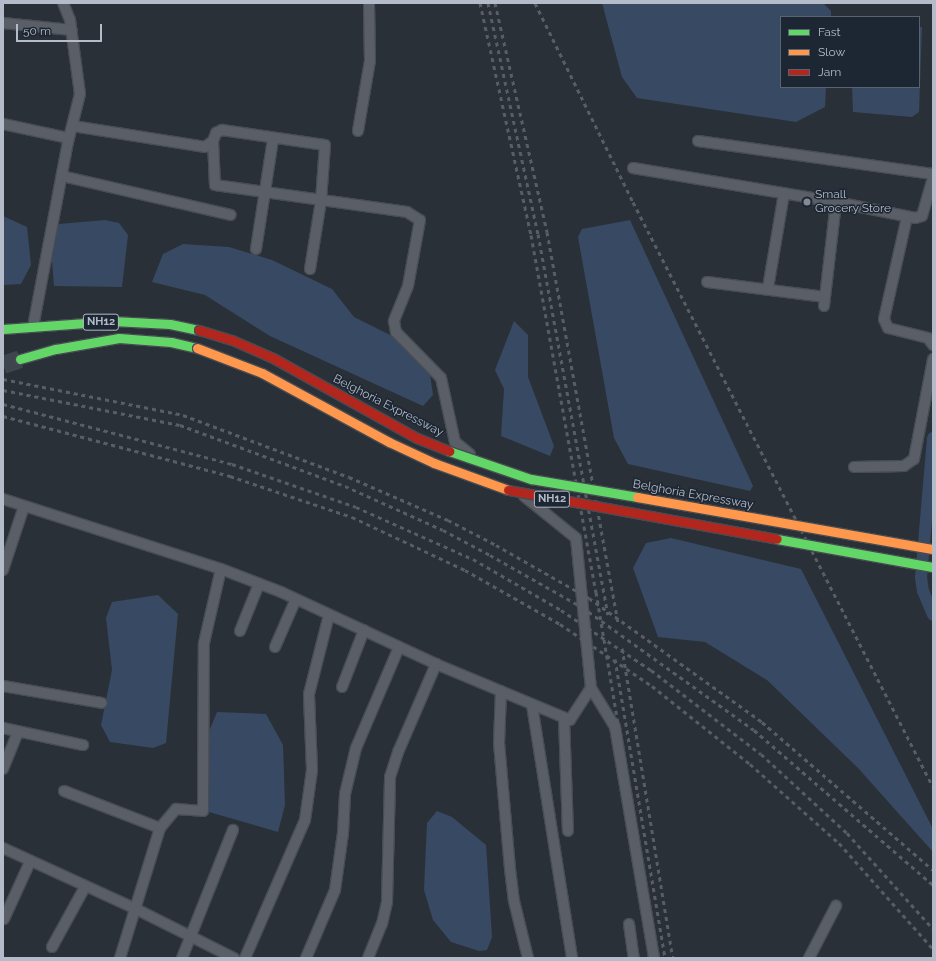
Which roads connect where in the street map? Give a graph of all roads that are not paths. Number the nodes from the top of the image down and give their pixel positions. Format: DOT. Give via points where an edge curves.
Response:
graph roads {
  1 [pos="63,3"];
  2 [pos="369,3"];
  3 [pos="3,23"];
  4 [pos="72,30"];
  5 [pos="3,124"];
  6 [pos="73,126"];
  7 [pos="358,131"];
  8 [pos="68,138"];
  9 [pos="273,139"];
  10 [pos="698,141"];
  11 [pos="213,142"];
  12 [pos="633,168"];
  13 [pos="933,174"];
  14 [pos="62,176"];
  15 [pos="933,178"];
  16 [pos="265,193"];
  17 [pos="784,193"];
  18 [pos="321,201"];
  19 [pos="836,202"];
  20 [pos="231,215"];
  21 [pos="907,217"];
  22 [pos="256,249"];
  23 [pos="310,269"];
  24 [pos="706,282"];
  25 [pos="768,288"];
  26 [pos="33,327"];
  27 [pos="3,329"];
  28 [pos="933,345"];
  29 [pos="20,359"];
  30 [pos="933,359"];
  31 [pos="854,467"];
  32 [pos="3,499"];
  33 [pos="24,506"];
  34 [pos="933,549"];
  35 [pos="933,567"];
  36 [pos="221,569"];
  37 [pos="3,570"];
  38 [pos="259,584"];
  39 [pos="296,599"];
  40 [pos="329,615"];
  41 [pos="364,630"];
  42 [pos="240,631"];
  43 [pos="275,647"];
  44 [pos="399,647"];
  45 [pos="436,664"];
  46 [pos="3,686"];
  47 [pos="342,687"];
  48 [pos="591,688"];
  49 [pos="501,691"];
  50 [pos="102,703"];
  51 [pos="532,705"];
  52 [pos="564,718"];
  53 [pos="3,728"];
  54 [pos="18,732"];
  55 [pos="83,745"];
  56 [pos="3,769"];
  57 [pos="64,791"];
  58 [pos="160,828"];
  59 [pos="233,830"];
  60 [pos="568,830"];
  61 [pos="3,848"];
  62 [pos="30,862"];
  63 [pos="85,887"];
  64 [pos="836,906"];
  65 [pos="134,908"];
  66 [pos="4,919"];
  67 [pos="629,924"];
  68 [pos="192,938"];
  69 [pos="52,947"];
  70 [pos="120,958"];
  71 [pos="182,958"];
  72 [pos="234,958"];
  73 [pos="245,958"];
  74 [pos="306,958"];
  75 [pos="368,958"];
  76 [pos="528,958"];
  77 [pos="572,958"];
  78 [pos="634,958"];
  79 [pos="654,958"];
  80 [pos="809,958"];
  1 -- 4 [label="street"];
  2 -- 7 [label="street" via="370,61"];
  3 -- 4 [label="street"];
  4 -- 6 [label="street" via="80,94"];
  5 -- 8 [label="street"];
  6 -- 8 [label="street"];
  6 -- 11 [label="street" via="205,147"];
  8 -- 14 [label="street"];
  9 -- 11 [label="street" via="222,130 216,133"];
  9 -- 16 [label="street"];
  9 -- 18 [label="street" via="325,145"];
  10 -- 13 [label="street"];
  11 -- 16 [label="street" via="215,185"];
  12 -- 17 [label="street"];
  14 -- 20 [label="street"];
  14 -- 26 [label="street"];
  15 -- 21 [label="street" via="924,212"];
  16 -- 18 [label="street"];
  16 -- 22 [label="street"];
  17 -- 19 [label="street"];
  17 -- 25 [label="street"];
  18 -- 23 [label="street"];
  18 -- 48 [label="street" via="407,212 420,220 408,286 394,321 396,332 441,378 455,442 576,538"];
  19 -- 21 [label="street"];
  19 -- 25 [label="street" via="824,301"];
  21 -- 28 [label="street" via="884,319 888,328 928,338"];
  24 -- 25 [label="street"];
  26 -- 27 [label="highway, Belghoria Expressway / NH12"];
  26 -- 34 [label="highway, Belghoria Expressway / NH12, bridge" via="113,321 170,324 199,330 232,340 273,358 417,438 477,462 531,479"];
  29 -- 35 [label="highway, NH12, bridge" via="56,349 119,338 171,342 197,348 262,373 389,442 434,463 508,490"];
  30 -- 31 [label="street" via="914,459 904,466"];
  32 -- 33 [label="street"];
  33 -- 36 [label="street"];
  33 -- 37 [label="street"];
  36 -- 38 [label="street"];
  36 -- 58 [label="street" via="204,643 203,811 176,808"];
  38 -- 39 [label="street"];
  38 -- 42 [label="street"];
  39 -- 40 [label="street"];
  39 -- 43 [label="street"];
  40 -- 41 [label="street"];
  40 -- 73 [label="street" via="309,694 312,770 305,820"];
  41 -- 44 [label="street"];
  41 -- 47 [label="street"];
  44 -- 45 [label="street"];
  44 -- 74 [label="street" via="356,748 345,794 343,833 335,890"];
  45 -- 49 [label="street"];
  45 -- 75 [label="street" via="390,777 387,902 382,924"];
  46 -- 50 [label="street"];
  48 -- 52 [label="street" via="570,720"];
  48 -- 79 [label="street" via="615,727"];
  49 -- 51 [label="street"];
  49 -- 76 [label="street" via="499,743 510,869 514,901"];
  51 -- 52 [label="street"];
  51 -- 77 [label="street"];
  52 -- 60 [label="street"];
  53 -- 54 [label="street"];
  54 -- 55 [label="street"];
  54 -- 56 [label="street"];
  57 -- 58 [label="street"];
  58 -- 65 [label="street"];
  59 -- 68 [label="street"];
  61 -- 62 [label="street"];
  62 -- 63 [label="street"];
  62 -- 66 [label="street"];
  63 -- 65 [label="street"];
  63 -- 69 [label="street"];
  64 -- 80 [label="street"];
  65 -- 68 [label="street"];
  65 -- 70 [label="street"];
  67 -- 78 [label="street"];
  68 -- 71 [label="street"];
  68 -- 72 [label="street"];
}
